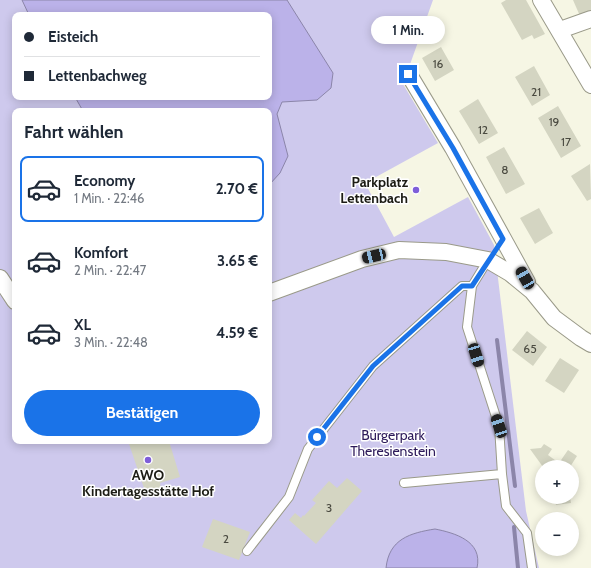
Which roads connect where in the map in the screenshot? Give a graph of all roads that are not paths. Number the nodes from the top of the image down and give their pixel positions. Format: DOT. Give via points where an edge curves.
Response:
graph roads {
  1 [pos="541,0"];
  2 [pos="591,19"];
  3 [pos="560,30"];
  4 [pos="408,74"];
  5 [pos="591,85"];
  6 [pos="503,239"];
  7 [pos="488,260"];
  8 [pos="0,278"];
  9 [pos="472,286"];
  10 [pos="532,291"];
  11 [pos="272,292"];
  12 [pos="12,296"];
  13 [pos="591,344"];
  14 [pos="502,474"];
  15 [pos="404,483"];
  16 [pos="246,551"];
  17 [pos="532,568"];
  1 -- 3 [label="street"];
  2 -- 3 [label="street"];
  3 -- 5 [label="street"];
  4 -- 6 [label="street" via="453,148"];
  6 -- 7 [label="street"];
  6 -- 10 [label="street"];
  7 -- 9 [label="lane"];
  7 -- 10 [label="street" via="510,273"];
  7 -- 11 [label="street" via="446,252 399,250 362,259"];
  8 -- 12 [label="street"];
  9 -- 14 [label="lane" via="467,327 499,426"];
  9 -- 16 [label="lane" via="462,286 373,366 308,449 289,497"];
  10 -- 13 [label="street" via="554,318"];
  14 -- 15 [label="lane"];
  14 -- 17 [label="lane" via="506,506 527,533"];
}
